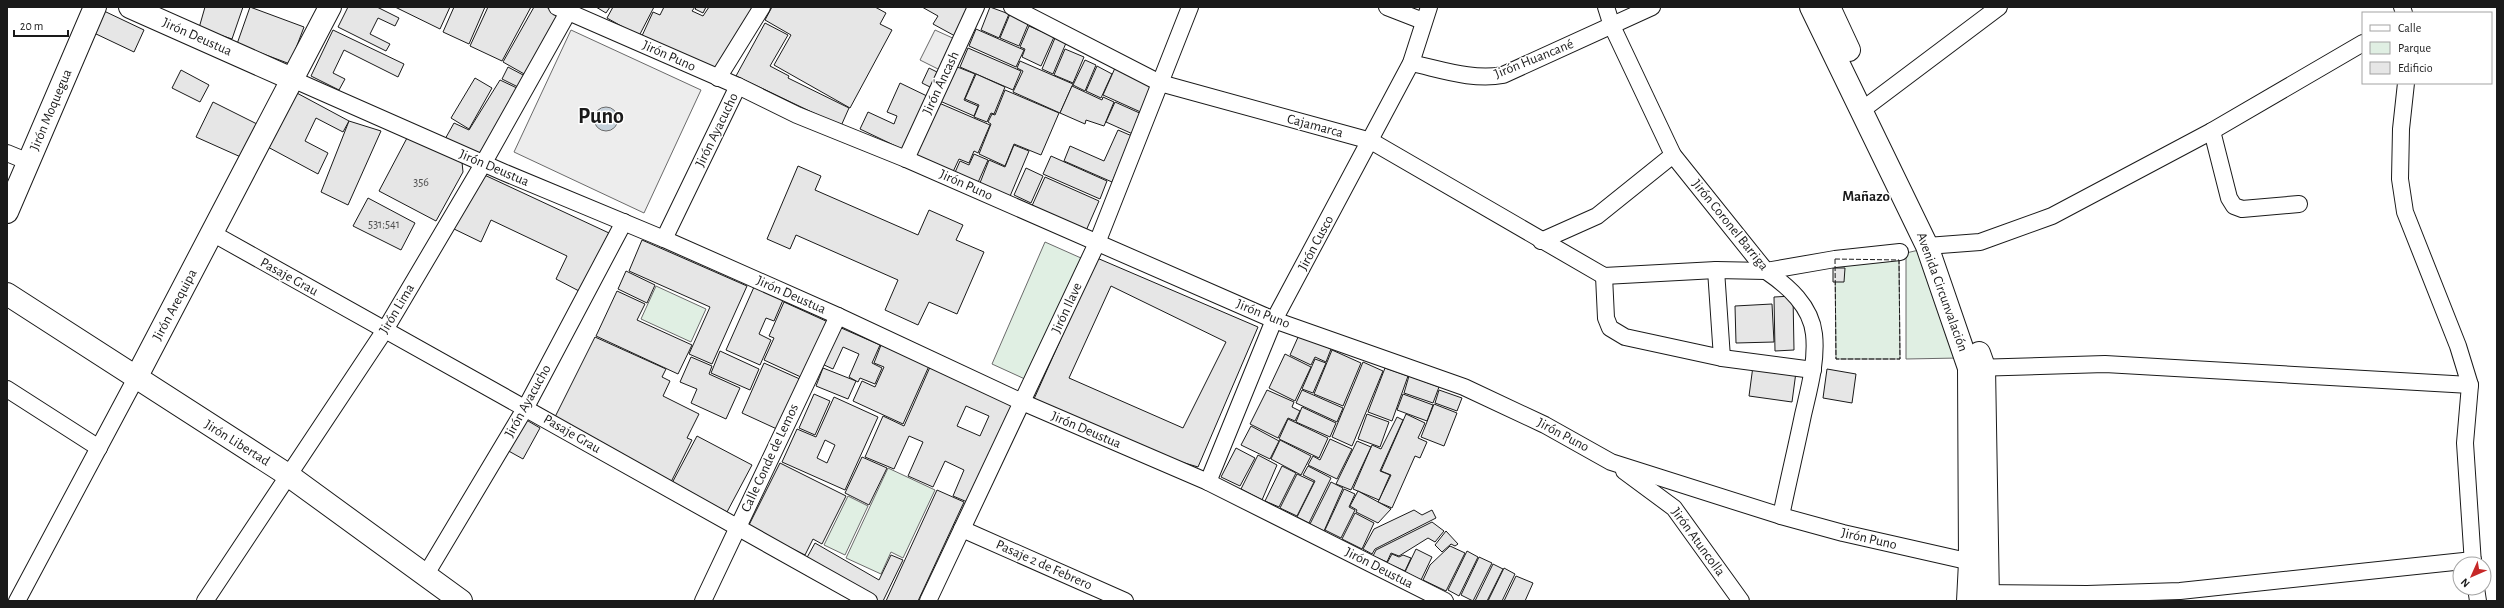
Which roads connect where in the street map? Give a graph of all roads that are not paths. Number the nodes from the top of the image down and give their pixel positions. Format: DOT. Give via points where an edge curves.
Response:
graph roads {
  1 [pos="95,7"];
  2 [pos="130,7"];
  3 [pos="330,7"];
  4 [pos="762,7"];
  5 [pos="976,7"];
  6 [pos="1012,7"];
  7 [pos="1190,7"];
  8 [pos="1387,7"];
  9 [pos="1606,7"];
  10 [pos="1652,7"];
  11 [pos="1811,7"];
  12 [pos="1829,7"];
  13 [pos="1999,7"];
  14 [pos="566,9"];
  15 [pos="1426,14"];
  16 [pos="1612,26"];
  17 [pos="2362,43"];
  18 [pos="1411,63"];
  19 [pos="718,78"];
  20 [pos="292,79"];
  21 [pos="1160,83"];
  22 [pos="2406,84"];
  23 [pos="738,86"];
  24 [pos="1867,106"];
  25 [pos="2212,131"];
  26 [pos="1371,141"];
  27 [pos="7,153"];
  28 [pos="1673,155"];
  29 [pos="906,159"];
  30 [pos="29,162"];
  31 [pos="483,164"];
  32 [pos="2299,204"];
  33 [pos="7,212"];
  34 [pos="624,222"];
  35 [pos="212,233"];
  36 [pos="664,239"];
  37 [pos="1541,241"];
  38 [pos="1098,243"];
  39 [pos="1933,246"];
  40 [pos="1900,252"];
  41 [pos="1716,270"];
  42 [pos="1766,271"];
  43 [pos="1604,276"];
  44 [pos="7,294"];
  45 [pos="838,316"];
  46 [pos="1274,320"];
  47 [pos="385,330"];
  48 [pos="1722,358"];
  49 [pos="1977,367"];
  50 [pos="1813,370"];
  51 [pos="136,378"];
  52 [pos="2470,385"];
  53 [pos="7,389"];
  54 [pos="1022,402"];
  55 [pos="526,407"];
  56 [pos="99,448"];
  57 [pos="1611,462"];
  58 [pos="288,475"];
  59 [pos="1208,482"];
  60 [pos="1780,516"];
  61 [pos="738,528"];
  62 [pos="962,529"];
  63 [pos="2473,556"];
  64 [pos="1979,564"];
  65 [pos="2452,564"];
  66 [pos="425,576"];
  67 [pos="1978,597"];
  68 [pos="17,601"];
  69 [pos="206,601"];
  70 [pos="461,601"];
  71 [pos="703,601"];
  72 [pos="869,601"];
  73 [pos="928,601"];
  74 [pos="1125,601"];
  75 [pos="1445,601"];
  76 [pos="1741,601"];
  1 -- 30 [label="main road, Jirón Moquegua"];
  2 -- 20 [label="main road, Jirón Deustua"];
  3 -- 20 [label="main road, Jirón Arequipa"];
  4 -- 19 [label="street, Jirón Ayacucho"];
  5 -- 29 [label="street, Jirón Áncash"];
  6 -- 21 [label="street, Cajamarca"];
  7 -- 21 [label="street, Jirón Ilave"];
  8 -- 15 [label="street"];
  9 -- 16 [label="street, Jirón Coronel Barriga"];
  10 -- 16 [label="street, Jirón Huancané"];
  11 -- 24 [label="main road, Avenida Circunvalación"];
  12 -- 24 [label="main road, Avenida Circunvalación"];
  13 -- 24 [label="street"];
  14 -- 19 [label="street, Jirón Puno"];
  14 -- 31 [label="street, Jirón Lima"];
  15 -- 18 [label="street, Jirón Cusco"];
  16 -- 18 [label="street, Jirón Huancané" via="1502,75 1490,77"];
  16 -- 28 [label="street, Jirón Coronel Barriga"];
  17 -- 25 [label="street"];
  18 -- 26 [label="street, Jirón Cusco"];
  19 -- 23 [label="street, Jirón Puno"];
  20 -- 31 [label="street, Jirón Deustua"];
  20 -- 35 [label="main road, Jirón Arequipa"];
  21 -- 26 [label="street, Cajamarca"];
  21 -- 38 [label="street, Jirón Ilave"];
  22 -- 52 [label="street" via="2401,129 2400,180 2405,212 2458,346"];
  23 -- 29 [label="street, Jirón Puno" via="797,115"];
  23 -- 36 [label="street, Jirón Ayacucho"];
  24 -- 39 [label="main road, Avenida Circunvalación"];
  25 -- 32 [label="street" via="2229,198 2234,206 2242,209"];
  25 -- 39 [label="street" via="2052,216 1980,242"];
  26 -- 37 [label="street, Cajamarca"];
  26 -- 46 [label="street, Jirón Cusco"];
  27 -- 30 [label="street"];
  28 -- 37 [label="street" via="1597,216"];
  28 -- 42 [label="street, Jirón Coronel Barriga"];
  29 -- 38 [label="street, Jirón Puno"];
  30 -- 33 [label="main road, Jirón Moquegua"];
  31 -- 34 [label="street, Jirón Deustua"];
  31 -- 47 [label="street, Jirón Lima"];
  34 -- 36 [label="street, Jirón Deustua"];
  34 -- 55 [label="street, Jirón Ayacucho"];
  35 -- 47 [label="street, Pasaje Grau"];
  35 -- 51 [label="main road, Jirón Arequipa"];
  36 -- 45 [label="street, Jirón Deustua"];
  37 -- 43 [label="street, Cajamarca"];
  38 -- 46 [label="street, Jirón Puno"];
  38 -- 54 [label="street, Jirón Ilave"];
  39 -- 49 [label="main road, Avenida Circunvalación"];
  40 -- 42 [label="street" via="1834,259"];
  41 -- 42 [label="street"];
  41 -- 43 [label="street"];
  41 -- 48 [label="street"];
  42 -- 50 [label="street, Jirón Coronel Barriga" via="1784,284 1807,314 1814,334"];
  43 -- 48 [label="street" via="1606,318 1610,328 1617,333 1625,337"];
  44 -- 51 [label="main road, Jirón Libertad"];
  45 -- 54 [label="street, Jirón Deustua"];
  45 -- 61 [label="street, Calle Conde de Lemos"];
  46 -- 57 [label="street, Jirón Puno" via="1464,387 1545,425"];
  46 -- 59 [label="street, Jirón Cusco"];
  47 -- 55 [label="street, Pasaje Grau"];
  47 -- 58 [label="street, Jirón Lima"];
  48 -- 50 [label="street"];
  49 -- 52 [label="street" via="2105,364"];
  49 -- 64 [label="main road, Avenida Circunvalación"];
  50 -- 60 [label="street, Jirón Coronel Barriga"];
  51 -- 56 [label="street, Jirón Arequipa"];
  51 -- 58 [label="main road, Jirón Libertad"];
  52 -- 63 [label="street" via="2465,443"];
  53 -- 56 [label="street"];
  54 -- 59 [label="street, Jirón Deustua"];
  54 -- 62 [label="street, Jirón Ilave"];
  55 -- 61 [label="street, Pasaje Grau"];
  55 -- 66 [label="street, Jirón Ayacucho"];
  56 -- 68 [label="street, Jirón Arequipa"];
  57 -- 60 [label="street, Jirón Puno"];
  57 -- 76 [label="street, Jirón Atuncolla" via="1674,508"];
  58 -- 66 [label="main road, Jirón Libertad"];
  58 -- 69 [label="street, Jirón Lima"];
  59 -- 75 [label="street, Jirón Deustua"];
  60 -- 64 [label="street, Jirón Puno"];
  61 -- 71 [label="street, Calle Conde de Lemos"];
  61 -- 72 [label="street, Pasaje Grau"];
  62 -- 73 [label="street, Jirón Ilave"];
  62 -- 74 [label="street, Pasaje 2 de Febrero"];
  64 -- 67 [label="main road, Avenida Circunvalación"];
  65 -- 67 [label="street" via="2180,591"];
  66 -- 70 [label="main road, Jirón Libertad"];
}
